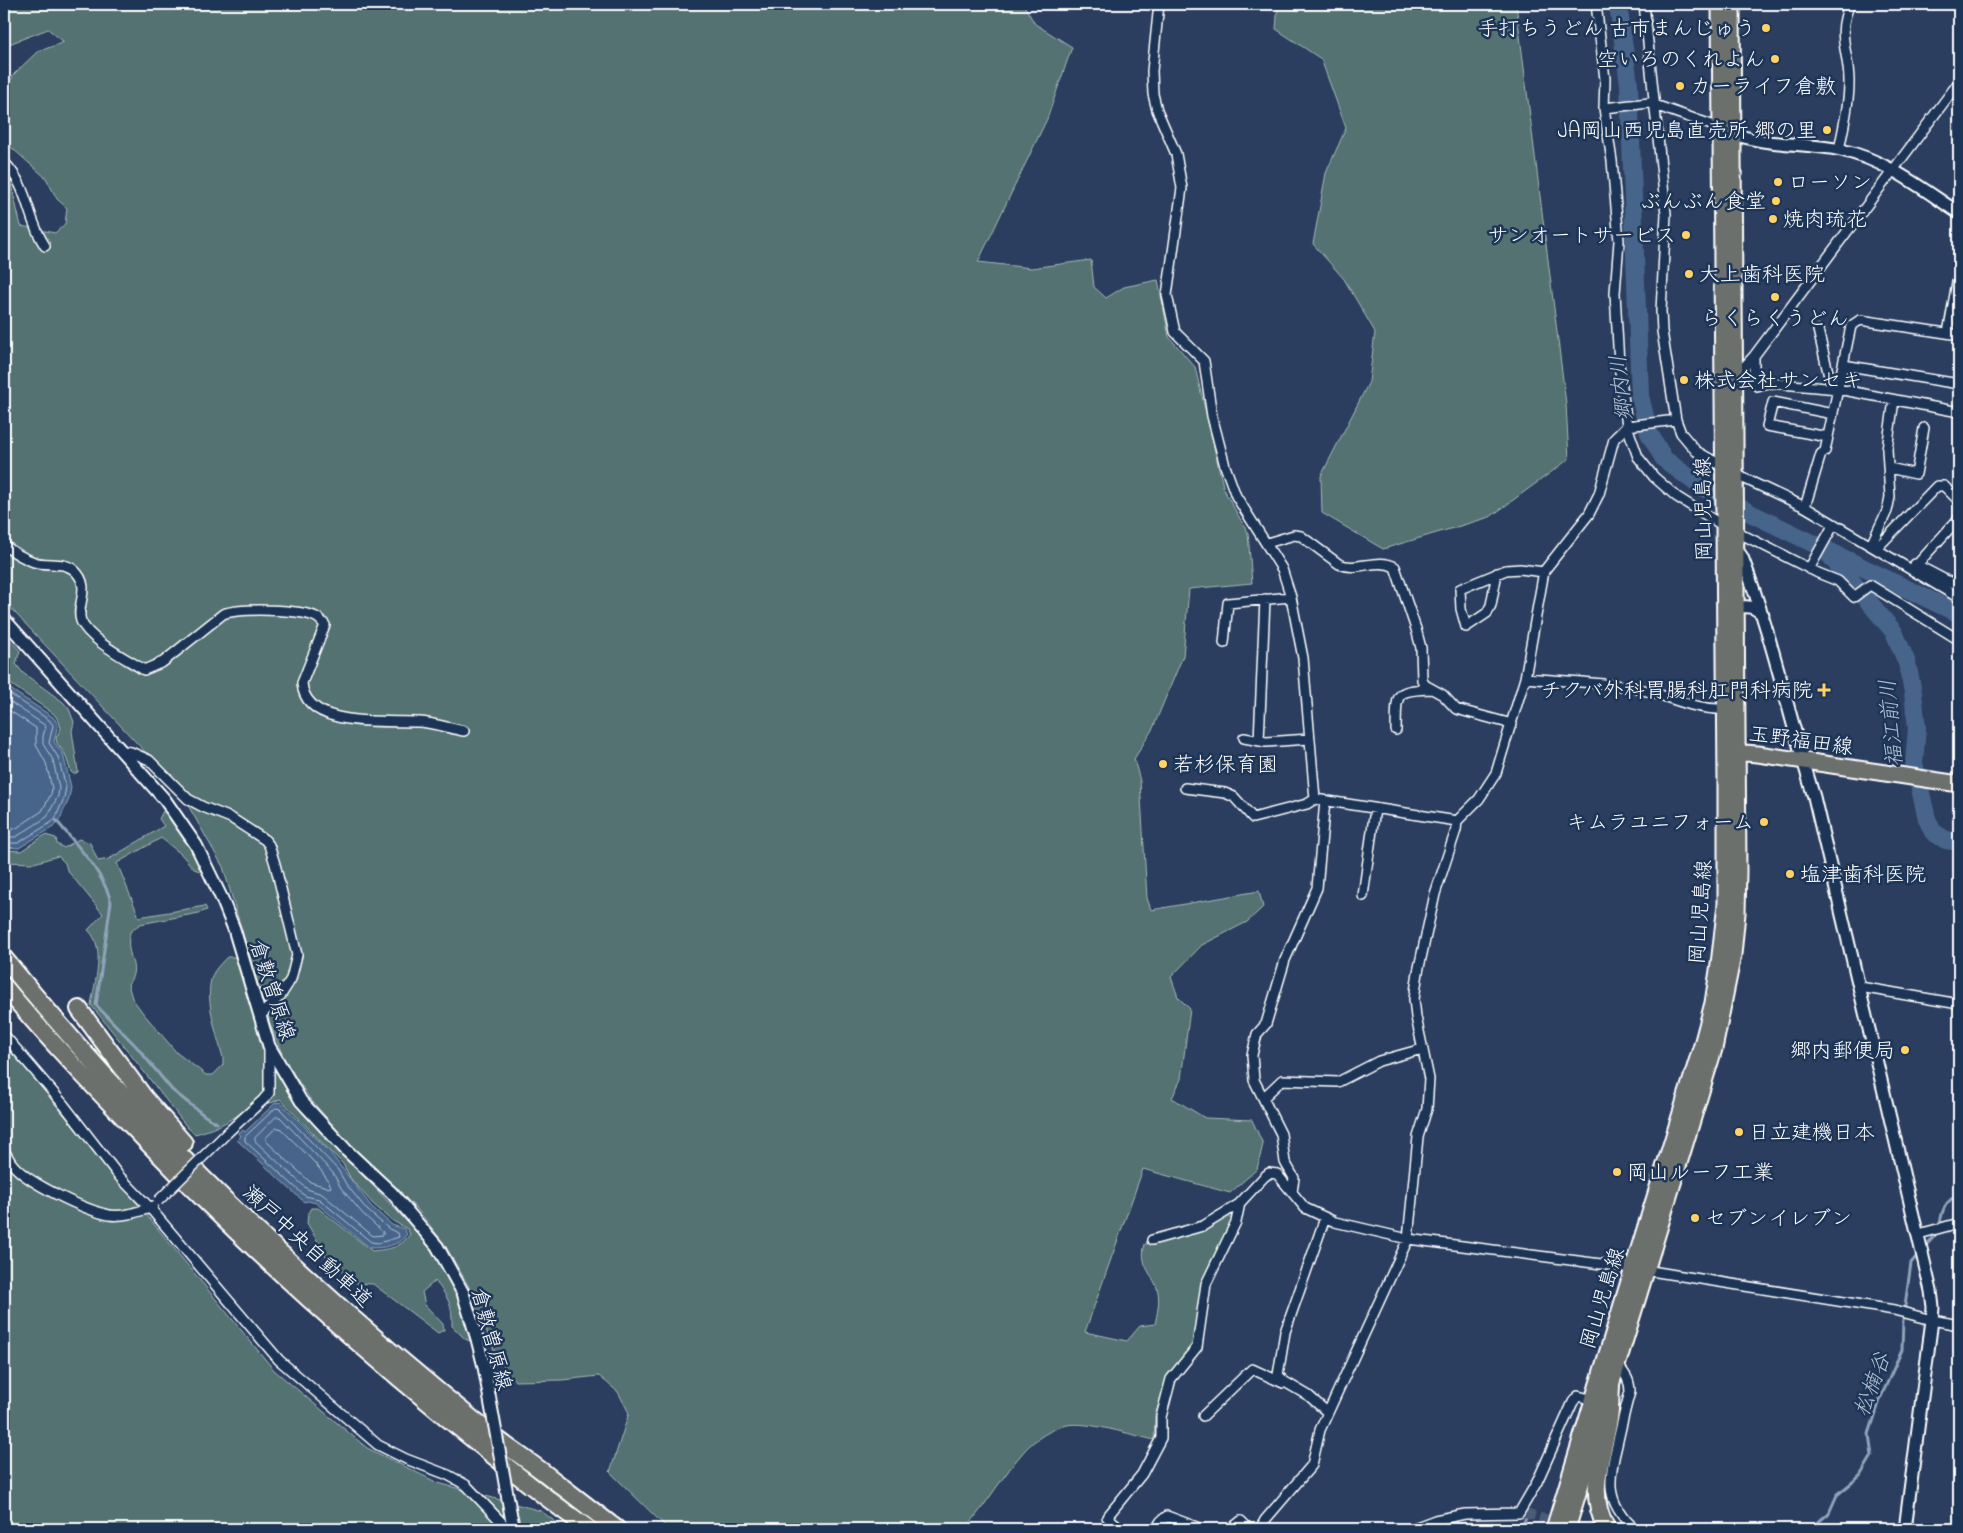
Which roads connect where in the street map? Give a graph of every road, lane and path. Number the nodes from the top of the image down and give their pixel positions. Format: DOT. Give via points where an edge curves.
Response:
graph roads {
  1 [pos="1159,4"];
  2 [pos="1596,4"];
  3 [pos="1644,4"];
  4 [pos="1720,4"];
  5 [pos="1732,4"];
  6 [pos="1850,4"];
  7 [pos="1959,82"];
  8 [pos="1652,104"];
  9 [pos="1606,108"];
  10 [pos="1726,130"];
  11 [pos="1839,150"];
  12 [pos="4,162"];
  13 [pos="1893,169"];
  14 [pos="1959,213"];
  15 [pos="45,246"];
  16 [pos="1959,270"];
  17 [pos="1728,309"];
  18 [pos="1818,330"];
  19 [pos="1948,333"];
  20 [pos="1959,335"];
  21 [pos="1754,356"];
  22 [pos="1843,365"];
  23 [pos="1735,370"];
  24 [pos="1959,384"];
  25 [pos="1835,389"];
  26 [pos="1894,400"];
  27 [pos="1959,412"];
  28 [pos="1833,414"];
  29 [pos="1676,420"];
  30 [pos="1628,427"];
  31 [pos="1924,428"];
  32 [pos="1828,437"];
  33 [pos="1889,468"];
  34 [pos="1729,474"];
  35 [pos="1959,501"];
  36 [pos="1805,507"];
  37 [pos="1959,518"];
  38 [pos="1832,526"];
  39 [pos="1731,527"];
  40 [pos="1267,543"];
  41 [pos="4,545"];
  42 [pos="1877,546"];
  43 [pos="1737,550"];
  44 [pos="1810,567"];
  45 [pos="1915,567"];
  46 [pos="1544,572"];
  47 [pos="1497,573"];
  48 [pos="1957,589"];
  49 [pos="1291,597"];
  50 [pos="1265,599"];
  51 [pos="1737,608"];
  52 [pos="1763,615"];
  53 [pos="4,619"];
  54 [pos="1959,640"];
  55 [pos="1224,643"];
  56 [pos="1731,675"];
  57 [pos="1525,678"];
  58 [pos="1432,690"];
  59 [pos="1726,709"];
  60 [pos="1512,724"];
  61 [pos="1396,730"];
  62 [pos="464,731"];
  63 [pos="1244,738"];
  64 [pos="1309,739"];
  65 [pos="1259,741"];
  66 [pos="122,751"];
  67 [pos="1732,752"];
  68 [pos="1803,762"];
  69 [pos="1959,784"];
  70 [pos="1185,788"];
  71 [pos="1320,800"];
  72 [pos="1375,809"];
  73 [pos="1457,821"];
  74 [pos="1363,896"];
  75 [pos="4,958"];
  76 [pos="4,986"];
  77 [pos="1860,987"];
  78 [pos="4,990"];
  79 [pos="1959,1004"];
  80 [pos="79,1009"];
  81 [pos="28,1015"];
  82 [pos="260,1016"];
  83 [pos="4,1035"];
  84 [pos="269,1046"];
  85 [pos="1422,1049"];
  86 [pos="1263,1098"];
  87 [pos="4,1150"];
  88 [pos="1292,1192"];
  89 [pos="219,1194"];
  90 [pos="1240,1203"];
  91 [pos="150,1208"];
  92 [pos="1325,1218"];
  93 [pos="1959,1223"];
  94 [pos="1919,1234"];
  95 [pos="1408,1239"];
  96 [pos="1152,1240"];
  97 [pos="1639,1270"];
  98 [pos="1932,1320"];
  99 [pos="1959,1324"];
  100 [pos="1618,1365"];
  101 [pos="1285,1382"];
  102 [pos="1611,1387"];
  103 [pos="1594,1400"];
  104 [pos="1328,1413"];
  105 [pos="1203,1416"];
  106 [pos="508,1529"];
  107 [pos="514,1529"];
  108 [pos="589,1529"];
  109 [pos="617,1529"];
  110 [pos="1122,1529"];
  111 [pos="1156,1529"];
  112 [pos="1202,1529"];
  113 [pos="1231,1529"];
  114 [pos="1249,1529"];
  115 [pos="1260,1529"];
  116 [pos="1410,1529"];
  117 [pos="1554,1529"];
  118 [pos="1567,1529"];
  119 [pos="1607,1529"];
  120 [pos="1635,1529"];
  121 [pos="1905,1529"];
  1 -- 40 [label="street" via="1152,71 1153,94 1176,154 1182,188 1167,295 1175,332 1204,361 1212,416 1236,496"];
  2 -- 9 [label="street"];
  3 -- 8 [label="street"];
  4 -- 10 [label="main road, 岡山児島線"];
  5 -- 10 [label="main road, 岡山児島線"];
  6 -- 11 [label="street" via="1842,36 1850,81"];
  7 -- 13 [label="street"];
  8 -- 9 [label="street"];
  8 -- 10 [label="street"];
  8 -- 29 [label="street" via="1666,214 1662,332"];
  9 -- 30 [label="street" via="1618,241 1615,293 1618,364"];
  10 -- 11 [label="street" via="1775,144"];
  10 -- 17 [label="main road, 岡山児島線"];
  11 -- 13 [label="street"];
  12 -- 15 [label="street" via="15,173 37,234"];
  13 -- 14 [label="street"];
  13 -- 21 [label="street"];
  16 -- 19 [label="street"];
  17 -- 23 [label="main road, 岡山児島線"];
  17 -- 34 [label="main road, 岡山児島線"];
  18 -- 25 [label="street"];
  19 -- 20 [label="street"];
  19 -- 22 [label="street" via="1860,320 1851,326"];
  21 -- 23 [label="street" via="1742,369"];
  21 -- 25 [label="street" via="1754,383 1757,386 1769,382"];
  22 -- 24 [label="street"];
  22 -- 25 [label="street"];
  23 -- 34 [label="main road, 岡山児島線"];
  25 -- 26 [label="street"];
  25 -- 28 [label="street"];
  26 -- 27 [label="street"];
  26 -- 33 [label="street" via="1887,449"];
  28 -- 32 [label="street"];
  28 -- 32 [label="street" via="1772,402 1767,426"];
  29 -- 30 [label="street"];
  29 -- 34 [label="street" via="1689,444"];
  30 -- 39 [label="street" via="1638,457 1654,477 1677,497"];
  30 -- 46 [label="street" via="1614,439 1590,514"];
  31 -- 33 [label="street" via="1916,474"];
  32 -- 36 [label="street"];
  33 -- 42 [label="street" via="1890,498"];
  34 -- 36 [label="street"];
  34 -- 39 [label="main road, 岡山児島線"];
  35 -- 42 [label="street" via="1944,486 1938,486"];
  36 -- 38 [label="street"];
  37 -- 45 [label="street"];
  38 -- 42 [label="street"];
  38 -- 44 [label="street"];
  39 -- 43 [label="main road, 岡山児島線"];
  39 -- 44 [label="street"];
  39 -- 56 [label="main road, 岡山児島線"];
  40 -- 49 [label="street" via="1282,569"];
  40 -- 58 [label="street" via="1301,536 1346,567 1379,563 1395,566 1421,648 1422,680"];
  41 -- 62 [label="street" via="35,562 74,570 82,579 80,619 88,631 144,670 163,662 222,614 246,610 304,613 318,618 325,625 302,684 302,694 315,708 343,720 420,722"];
  42 -- 45 [label="street"];
  43 -- 51 [label="main road, 岡山児島線"];
  43 -- 52 [label="street"];
  44 -- 54 [label="street" via="1838,581 1854,597 1870,585"];
  45 -- 48 [label="street"];
  46 -- 47 [label="street" via="1520,569"];
  46 -- 57 [label="street"];
  47 -- 47 [label="street" via="1487,613 1466,627 1460,589"];
  49 -- 50 [label="street"];
  49 -- 64 [label="street" via="1302,658"];
  50 -- 55 [label="street" via="1228,603"];
  50 -- 65 [label="street"];
  51 -- 52 [label="street" via="1753,607"];
  51 -- 56 [label="main road, 岡山児島線"];
  52 -- 68 [label="street"];
  53 -- 66 [label="street, 倉敷曽原線"];
  56 -- 59 [label="main road, 岡山児島線"];
  56 -- 67 [label="main road, 岡山児島線"];
  57 -- 59 [label="street" via="1630,687 1665,695 1702,709"];
  57 -- 60 [label="street"];
  58 -- 60 [label="street" via="1443,695 1456,709"];
  58 -- 61 [label="street" via="1409,690 1397,698"];
  59 -- 67 [label="main road, 岡山児島線"];
  60 -- 73 [label="street" via="1496,773 1479,799"];
  63 -- 65 [label="street"];
  64 -- 65 [label="street"];
  64 -- 71 [label="street"];
  66 -- 82 [label="street, 倉敷曽原線" via="165,800 196,845 234,930"];
  66 -- 82 [label="street" via="149,760 188,799 231,818 269,845 297,955 291,979 281,995"];
  67 -- 68 [label="main road, 玉野福田線"];
  67 -- 97 [label="main road, 岡山児島線" via="1726,904 1714,1049"];
  68 -- 69 [label="main road, 玉野福田線"];
  68 -- 77 [label="street"];
  70 -- 71 [label="street" via="1225,793 1234,797 1253,818"];
  71 -- 72 [label="street"];
  71 -- 86 [label="street" via="1316,888 1285,960 1266,1024 1257,1034 1252,1055 1254,1080"];
  72 -- 73 [label="street"];
  72 -- 74 [label="street"];
  73 -- 85 [label="street" via="1435,894 1418,972 1414,999"];
  75 -- 89 [label="highway, 瀬戸中央自動車道" via="93,1062"];
  76 -- 81 [label="highway, 瀬戸中央自動車道"];
  77 -- 79 [label="street"];
  77 -- 94 [label="street"];
  78 -- 81 [label="highway"];
  80 -- 89 [label="highway" via="144,1097 204,1168"];
  81 -- 108 [label="highway, 瀬戸中央自動車道" via="170,1165 285,1278 493,1456"];
  82 -- 84 [label="street, 倉敷曽原線"];
  83 -- 91 [label="street" via="119,1176"];
  84 -- 91 [label="street, bridge" via="269,1093"];
  84 -- 107 [label="street, 倉敷曽原線, bridge" via="301,1100 347,1151 392,1193 437,1246 463,1293 478,1339"];
  85 -- 86 [label="street" via="1379,1061 1338,1082 1282,1080"];
  85 -- 95 [label="street" via="1428,1079 1427,1109 1418,1137"];
  86 -- 88 [label="street" via="1281,1134 1285,1162 1294,1178"];
  87 -- 91 [label="street" via="12,1165 28,1179 77,1203 110,1215 126,1215"];
  88 -- 90 [label="street" via="1277,1174 1269,1173"];
  88 -- 92 [label="street" via="1305,1208"];
  89 -- 109 [label="highway, 瀬戸中央自動車道" via="371,1334 436,1389"];
  90 -- 96 [label="street" via="1203,1226"];
  90 -- 110 [label="street" via="1236,1222 1206,1284 1197,1346 1171,1379 1162,1417 1161,1438 1142,1474 1107,1517"];
  91 -- 106 [label="street" via="279,1360 299,1379 378,1445 466,1485"];
  92 -- 95 [label="street"];
  92 -- 101 [label="street" via="1286,1332 1278,1375"];
  93 -- 94 [label="street"];
  94 -- 98 [label="street" via="1931,1291"];
  95 -- 97 [label="street"];
  95 -- 104 [label="street"];
  97 -- 98 [label="street"];
  97 -- 100 [label="main road, 岡山児島線"];
  97 -- 103 [label="main road, 岡山児島線"];
  98 -- 99 [label="street"];
  98 -- 121 [label="street"];
  100 -- 102 [label="main road, 岡山児島線"];
  100 -- 120 [label="street" via="1627,1375 1630,1392 1610,1473 1610,1489 1624,1520"];
  101 -- 104 [label="street" via="1309,1396"];
  101 -- 105 [label="street" via="1252,1369"];
  102 -- 118 [label="main road, 岡山児島線"];
  102 -- 119 [label="highway" via="1610,1416 1596,1481 1597,1507"];
  103 -- 116 [label="street" via="1578,1396 1573,1402 1522,1514 1465,1514"];
  103 -- 117 [label="main road, 岡山児島線"];
  104 -- 115 [label="street" via="1320,1430 1312,1465"];
  111 -- 112 [label="street" via="1167,1516"];
  113 -- 114 [label="street" via="1241,1521"];
}
